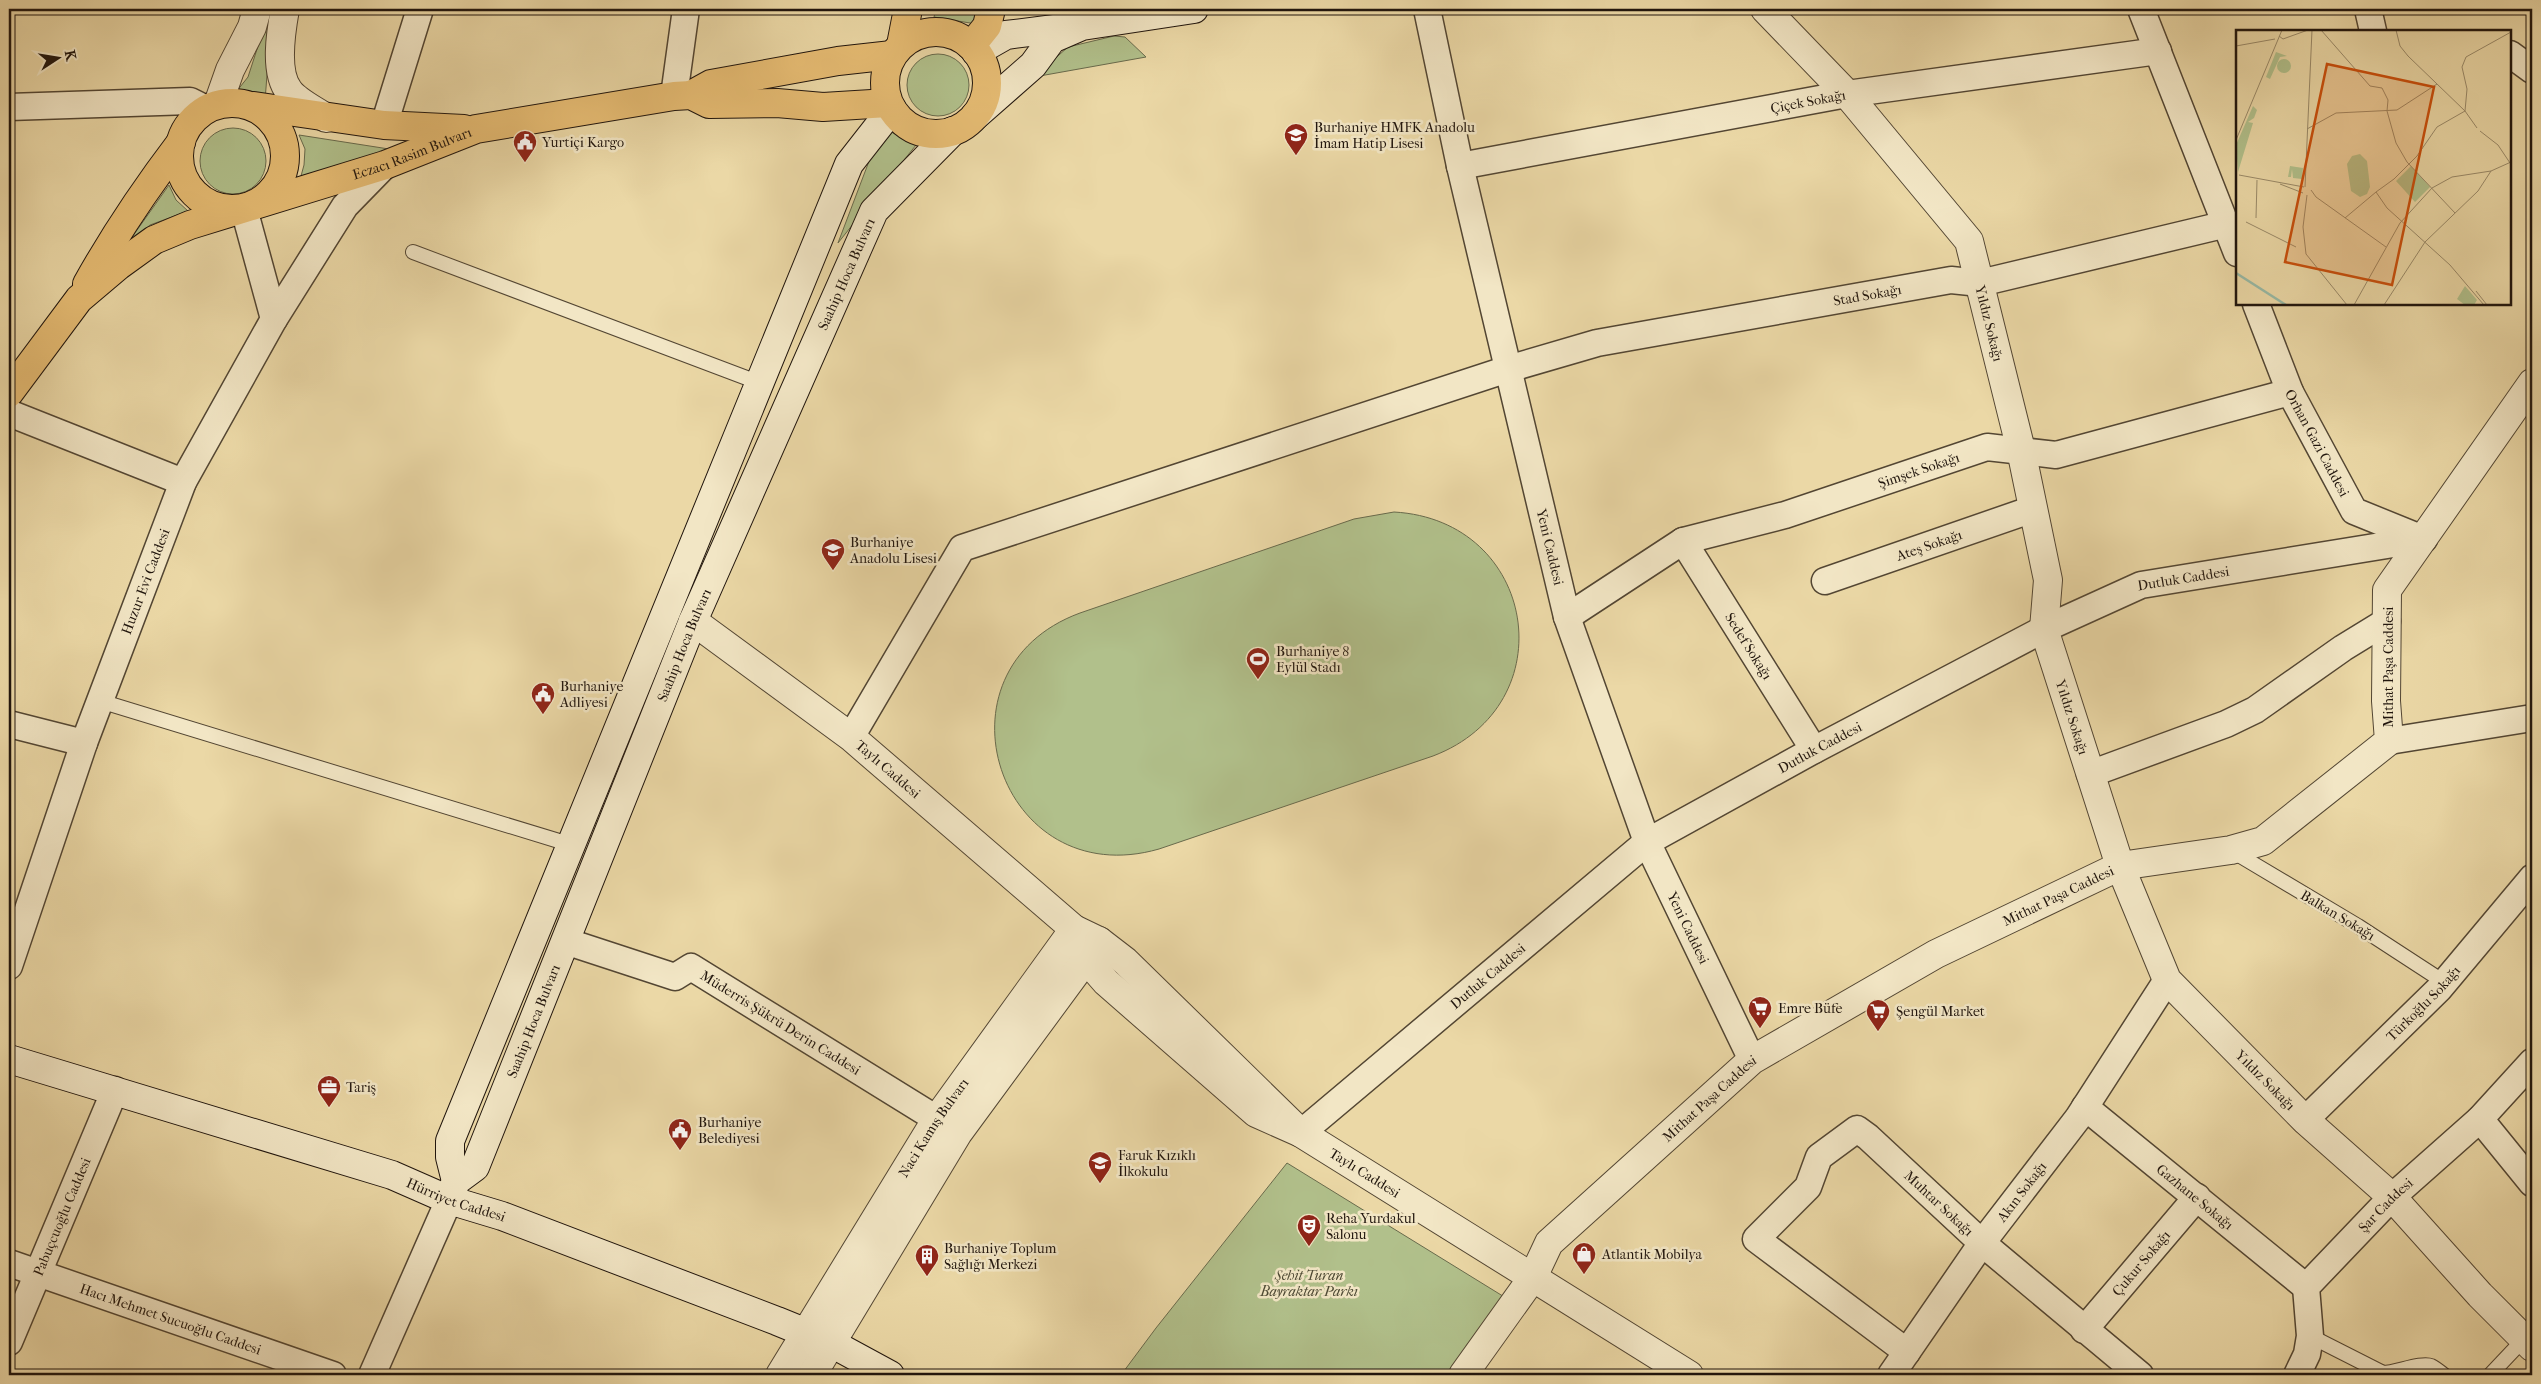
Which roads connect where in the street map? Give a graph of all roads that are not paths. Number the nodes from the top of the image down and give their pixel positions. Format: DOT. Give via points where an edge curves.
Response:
graph roads {
  1 [pos="257,9"];
  2 [pos="286,9"];
  3 [pos="420,9"];
  4 [pos="686,9"];
  5 [pos="908,9"];
  6 [pos="992,9"];
  7 [pos="1194,9"];
  8 [pos="1427,9"];
  9 [pos="1765,9"];
  10 [pos="2141,9"];
  11 [pos="2368,9"];
  12 [pos="1082,26"];
  13 [pos="2373,30"];
  14 [pos="973,49"];
  15 [pos="896,50"];
  16 [pos="2158,51"];
  17 [pos="2511,55"];
  18 [pos="2532,70"];
  19 [pos="1847,94"];
  20 [pos="682,96"];
  21 [pos="248,105"];
  22 [pos="9,106"];
  23 [pos="890,106"];
  24 [pos="212,107"];
  25 [pos="975,116"];
  26 [pos="326,118"];
  27 [pos="384,125"];
  28 [pos="476,129"];
  29 [pos="953,132"];
  30 [pos="181,142"];
  31 [pos="385,165"];
  32 [pos="1460,166"];
  33 [pos="244,209"];
  34 [pos="2227,224"];
  35 [pos="2236,250"];
  36 [pos="412,252"];
  37 [pos="1980,283"];
  38 [pos="79,299"];
  39 [pos="2256,305"];
  40 [pos="274,319"];
  41 [pos="1508,369"];
  42 [pos="760,383"];
  43 [pos="2532,383"];
  44 [pos="2290,392"];
  45 [pos="9,393"];
  46 [pos="9,413"];
  47 [pos="2020,450"];
  48 [pos="184,482"];
  49 [pos="2033,509"];
  50 [pos="2424,539"];
  51 [pos="1683,541"];
  52 [pos="1825,581"];
  53 [pos="1567,617"];
  54 [pos="693,621"];
  55 [pos="2387,621"];
  56 [pos="2044,629"];
  57 [pos="100,701"];
  58 [pos="2532,718"];
  59 [pos="9,724"];
  60 [pos="851,737"];
  61 [pos="2389,742"];
  62 [pos="84,743"];
  63 [pos="1814,750"];
  64 [pos="2090,774"];
  65 [pos="1647,842"];
  66 [pos="572,845"];
  67 [pos="2231,850"];
  68 [pos="2120,866"];
  69 [pos="2532,878"];
  70 [pos="1074,929"];
  71 [pos="565,941"];
  72 [pos="1092,950"];
  73 [pos="9,966"];
  74 [pos="2167,980"];
  75 [pos="2444,982"];
  76 [pos="9,1058"];
  77 [pos="1752,1060"];
  78 [pos="2532,1062"];
  79 [pos="115,1090"];
  80 [pos="2085,1107"];
  81 [pos="2480,1118"];
  82 [pos="2305,1120"];
  83 [pos="947,1126"];
  84 [pos="1301,1133"];
  85 [pos="2532,1183"];
  86 [pos="453,1190"];
  87 [pos="2197,1197"];
  88 [pos="2392,1197"];
  89 [pos="1982,1243"];
  90 [pos="9,1263"];
  91 [pos="38,1273"];
  92 [pos="1534,1278"];
  93 [pos="2306,1287"];
  94 [pos="2084,1330"];
  95 [pos="804,1332"];
  96 [pos="2310,1336"];
  97 [pos="9,1342"];
  98 [pos="831,1343"];
  99 [pos="2528,1343"];
  100 [pos="1907,1352"];
  101 [pos="333,1375"];
  102 [pos="372,1375"];
  103 [pos="780,1375"];
  104 [pos="812,1375"];
  105 [pos="890,1375"];
  106 [pos="1463,1375"];
  107 [pos="1689,1375"];
  108 [pos="1891,1375"];
  109 [pos="2140,1375"];
  110 [pos="2297,1375"];
  111 [pos="2444,1375"];
  112 [pos="2490,1375"];
  1 -- 24 [label="street" via="252,27"];
  2 -- 26 [label="street" via="281,29 280,76 289,92"];
  3 -- 27 [label="street"];
  4 -- 20 [label="street"];
  5 -- 15 [label="main road"];
  6 -- 14 [label="main road" via="987,26"];
  7 -- 12 [label="street"];
  8 -- 32 [label="street, Yeni Caddesi"];
  9 -- 19 [label="street, Yıldız Sokağı"];
  10 -- 16 [label="street"];
  11 -- 13 [label="street"];
  12 -- 14 [label="street" via="1006,35"];
  12 -- 25 [label="street" via="1052,38 1033,65"];
  14 -- 15 [label="main road" via="960,38 936,32 911,38"];
  14 -- 25 [label="main road" via="984,66 987,87"];
  15 -- 20 [label="main road" via="712,84"];
  15 -- 23 [label="main road" via="884,79"];
  16 -- 19 [label="street, Çiçek Sokağı"];
  16 -- 34 [label="street"];
  17 -- 18 [label="street"];
  19 -- 32 [label="street, Çiçek Sokağı"];
  19 -- 37 [label="street, Yıldız Sokağı" via="1969,241"];
  20 -- 23 [label="main road" via="709,104"];
  20 -- 28 [label="main road, Eczacı Rasim Bulvarı"];
  21 -- 24 [label="main road" via="233,102"];
  21 -- 26 [label="main road"];
  21 -- 33 [label="main road" via="264,113 276,125 284,141 286,158 274,191 261,202"];
  22 -- 24 [label="street" via="190,101"];
  23 -- 29 [label="main road" via="908,127 922,133 938,135"];
  23 -- 42 [label="street, Saahip Hoca Bulvarı" via="850,164"];
  24 -- 30 [label="main road" via="192,120"];
  25 -- 29 [label="main road"];
  26 -- 27 [label="main road"];
  27 -- 28 [label="main road"];
  28 -- 31 [label="main road, Eczacı Rasim Bulvarı"];
  29 -- 54 [label="street, Saahip Hoca Bulvarı" via="874,211"];
  30 -- 33 [label="main road" via="180,167 186,183 197,196 211,206 227,210"];
  30 -- 38 [label="main road" via="119,229"];
  31 -- 33 [label="main road, Eczacı Rasim Bulvarı"];
  31 -- 40 [label="street, Huzur Evi Caddesi" via="345,206"];
  32 -- 41 [label="street, Yeni Caddesi"];
  33 -- 38 [label="main road, Eczacı Rasim Bulvarı" via="154,240"];
  33 -- 40 [label="street"];
  34 -- 35 [label="street"];
  34 -- 37 [label="street, Stad Sokağı"];
  36 -- 42 [label="lane"];
  37 -- 41 [label="street, Stad Sokağı" via="1951,280 1606,341"];
  37 -- 47 [label="street, Yıldız Sokağı"];
  38 -- 45 [label="main road, Eczacı Rasim Bulvarı"];
  39 -- 44 [label="street, Orhan Gazi Caddesi"];
  40 -- 48 [label="street, Huzur Evi Caddesi"];
  41 -- 53 [label="street, Yeni Caddesi"];
  41 -- 60 [label="street, Stad Sokağı" via="962,548"];
  42 -- 66 [label="street, Saahip Hoca Bulvarı"];
  43 -- 50 [label="street, Mithat Paşa Caddesi"];
  44 -- 47 [label="street, Şimşek Sokağı" via="2056,455"];
  44 -- 50 [label="street, Orhan Gazi Caddesi" via="2354,511"];
  46 -- 48 [label="street"];
  47 -- 49 [label="street, Yıldız Sokağı"];
  47 -- 51 [label="street, Şimşek Sokağı" via="1987,447 1785,515"];
  48 -- 57 [label="street, Huzur Evi Caddesi"];
  49 -- 52 [label="street, Ateş Sokağı"];
  49 -- 56 [label="street, Yıldız Sokağı" via="2048,580"];
  50 -- 55 [label="street, Mithat Paşa Caddesi" via="2387,590"];
  50 -- 56 [label="street, Dutluk Caddesi" via="2140,585"];
  51 -- 53 [label="street, Şimşek Sokağı"];
  51 -- 63 [label="street, Sedef Sokağı"];
  53 -- 65 [label="street, Yeni Caddesi"];
  54 -- 60 [label="street, Taylı Caddesi"];
  54 -- 71 [label="street, Saahip Hoca Bulvarı"];
  55 -- 61 [label="street, Mithat Paşa Caddesi"];
  55 -- 64 [label="street" via="2255,710 2226,724"];
  56 -- 63 [label="street, Dutluk Caddesi"];
  56 -- 64 [label="street, Yıldız Sokağı"];
  57 -- 62 [label="street, Huzur Evi Caddesi"];
  57 -- 66 [label="lane"];
  58 -- 61 [label="street"];
  59 -- 62 [label="street"];
  60 -- 70 [label="street, Taylı Caddesi"];
  61 -- 67 [label="street, Mithat Paşa Caddesi" via="2263,841"];
  62 -- 73 [label="street, Huzur Evi Caddesi"];
  63 -- 65 [label="street, Dutluk Caddesi"];
  64 -- 68 [label="street, Yıldız Sokağı"];
  65 -- 77 [label="street, Yeni Caddesi"];
  65 -- 84 [label="street, Dutluk Caddesi"];
  66 -- 86 [label="street, Saahip Hoca Bulvarı" via="450,1141"];
  67 -- 68 [label="street, Mithat Paşa Caddesi"];
  67 -- 75 [label="lane, Balkan Sokağı"];
  68 -- 74 [label="street, Yıldız Sokağı"];
  68 -- 77 [label="street, Mithat Paşa Caddesi" via="1936,954"];
  69 -- 75 [label="street, Türkoğlu Sokağı"];
  70 -- 72 [label="street, Taylı Caddesi"];
  70 -- 83 [label="street, Naci Kamış Bulvarı"];
  71 -- 83 [label="street, Müderris Şükrü Derin Caddesi" via="674,977 691,967"];
  71 -- 86 [label="street, Saahip Hoca Bulvarı" via="475,1167"];
  72 -- 83 [label="street, Naci Kamış Bulvarı"];
  72 -- 84 [label="street, Taylı Caddesi" via="1106,982 1256,1113"];
  74 -- 80 [label="street, Akın Sokağı"];
  74 -- 82 [label="street, Yıldız Sokağı"];
  75 -- 82 [label="street, Türkoğlu Sokağı"];
  76 -- 79 [label="street, Hürriyet Caddesi"];
  77 -- 92 [label="street, Mithat Paşa Caddesi" via="1549,1243"];
  78 -- 81 [label="street, Şar Caddesi"];
  79 -- 86 [label="street, Hürriyet Caddesi" via="384,1173"];
  79 -- 91 [label="street, Pabuçcuoğlu Caddesi"];
  80 -- 87 [label="street, Gazhane Sokağı"];
  80 -- 89 [label="street, Akın Sokağı"];
  81 -- 85 [label="street"];
  81 -- 88 [label="street, Şar Caddesi"];
  82 -- 88 [label="street, Yıldız Sokağı"];
  83 -- 95 [label="street, Naci Kamış Bulvarı"];
  83 -- 98 [label="street, Naci Kamış Bulvarı"];
  84 -- 92 [label="street, Taylı Caddesi"];
  86 -- 95 [label="street, Hürriyet Caddesi" via="502,1216"];
  86 -- 102 [label="street"];
  87 -- 93 [label="street, Gazhane Sokağı"];
  87 -- 94 [label="street, Çukur Sokağı"];
  88 -- 93 [label="street, Şar Caddesi"];
  88 -- 99 [label="street, Yıldız Sokağı"];
  89 -- 94 [label="street, Muhtar Sokağı"];
  89 -- 100 [label="street, Akın Sokağı"];
  89 -- 100 [label="street, Muhtar Sokağı" via="1857,1129 1819,1157 1808,1188 1756,1239"];
  90 -- 91 [label="street, Hacı Mehmet Sucuoğlu Caddesi"];
  91 -- 97 [label="street, Pabuçcuoğlu Caddesi"];
  91 -- 101 [label="street, Hacı Mehmet Sucuoğlu Caddesi"];
  92 -- 106 [label="street, Mithat Paşa Caddesi"];
  92 -- 107 [label="street, Taylı Caddesi"];
  93 -- 96 [label="street"];
  94 -- 109 [label="street, Muhtar Sokağı"];
  95 -- 98 [label="street, Hürriyet Caddesi"];
  95 -- 103 [label="street, Naci Kamış Bulvarı"];
  96 -- 110 [label="street" via="2307,1354"];
  96 -- 111 [label="lane" via="2384,1373 2397,1373 2423,1365"];
  98 -- 104 [label="street, Naci Kamış Bulvarı"];
  98 -- 105 [label="street, Hürriyet Caddesi"];
  99 -- 112 [label="lane"];
  100 -- 108 [label="street, Akın Sokağı"];
}
